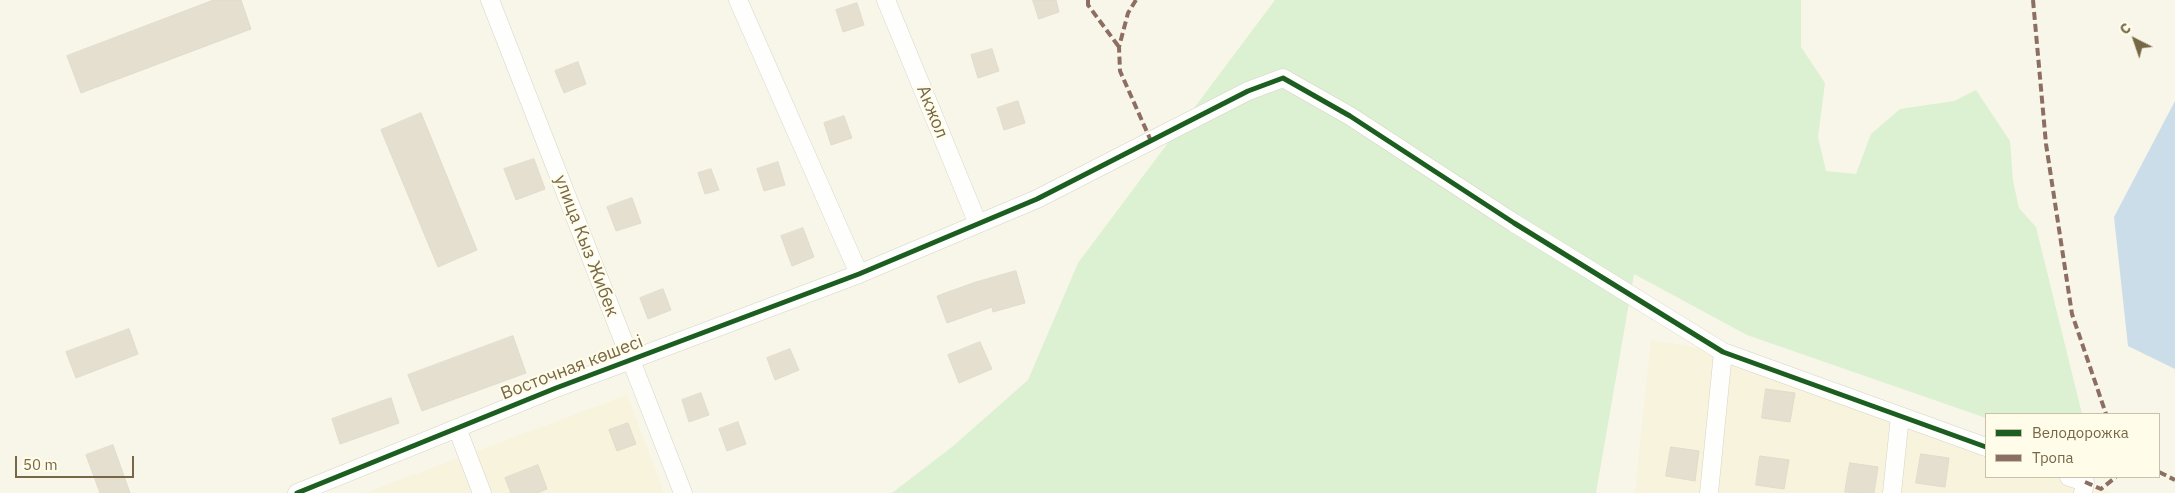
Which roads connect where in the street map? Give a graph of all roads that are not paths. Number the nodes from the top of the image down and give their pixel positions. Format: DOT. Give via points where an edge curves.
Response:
graph roads {
  1 [pos="490,0"];
  2 [pos="738,0"];
  3 [pos="886,0"];
  4 [pos="978,224"];
  5 [pos="860,274"];
  6 [pos="1723,352"];
  7 [pos="631,360"];
  8 [pos="1900,416"];
  9 [pos="457,428"];
  10 [pos="1985,447"];
  11 [pos="2072,478"];
  12 [pos="297,493"];
  13 [pos="482,493"];
  14 [pos="682,493"];
  15 [pos="1709,493"];
  16 [pos="1892,493"];
  17 [pos="2083,493"];
  1 -- 7 [label="street, улица Кыз Жибек"];
  2 -- 5 [label="street"];
  3 -- 4 [label="street, Акжол"];
  4 -- 5 [label="street, Восточная көшесі"];
  4 -- 6 [label="street, Восточная көшесі" via="1037,199 1248,91 1283,78 1350,116 1514,223"];
  5 -- 7 [label="street, Восточная көшесі"];
  6 -- 8 [label="street"];
  6 -- 15 [label="street"];
  7 -- 9 [label="street, Восточная көшесі"];
  7 -- 14 [label="street, улица Кыз Жибек"];
  8 -- 10 [label="street"];
  8 -- 16 [label="street"];
  9 -- 12 [label="street, Восточная көшесі"];
  9 -- 13 [label="street"];
  11 -- 17 [label="street" via="2085,482"];
}
